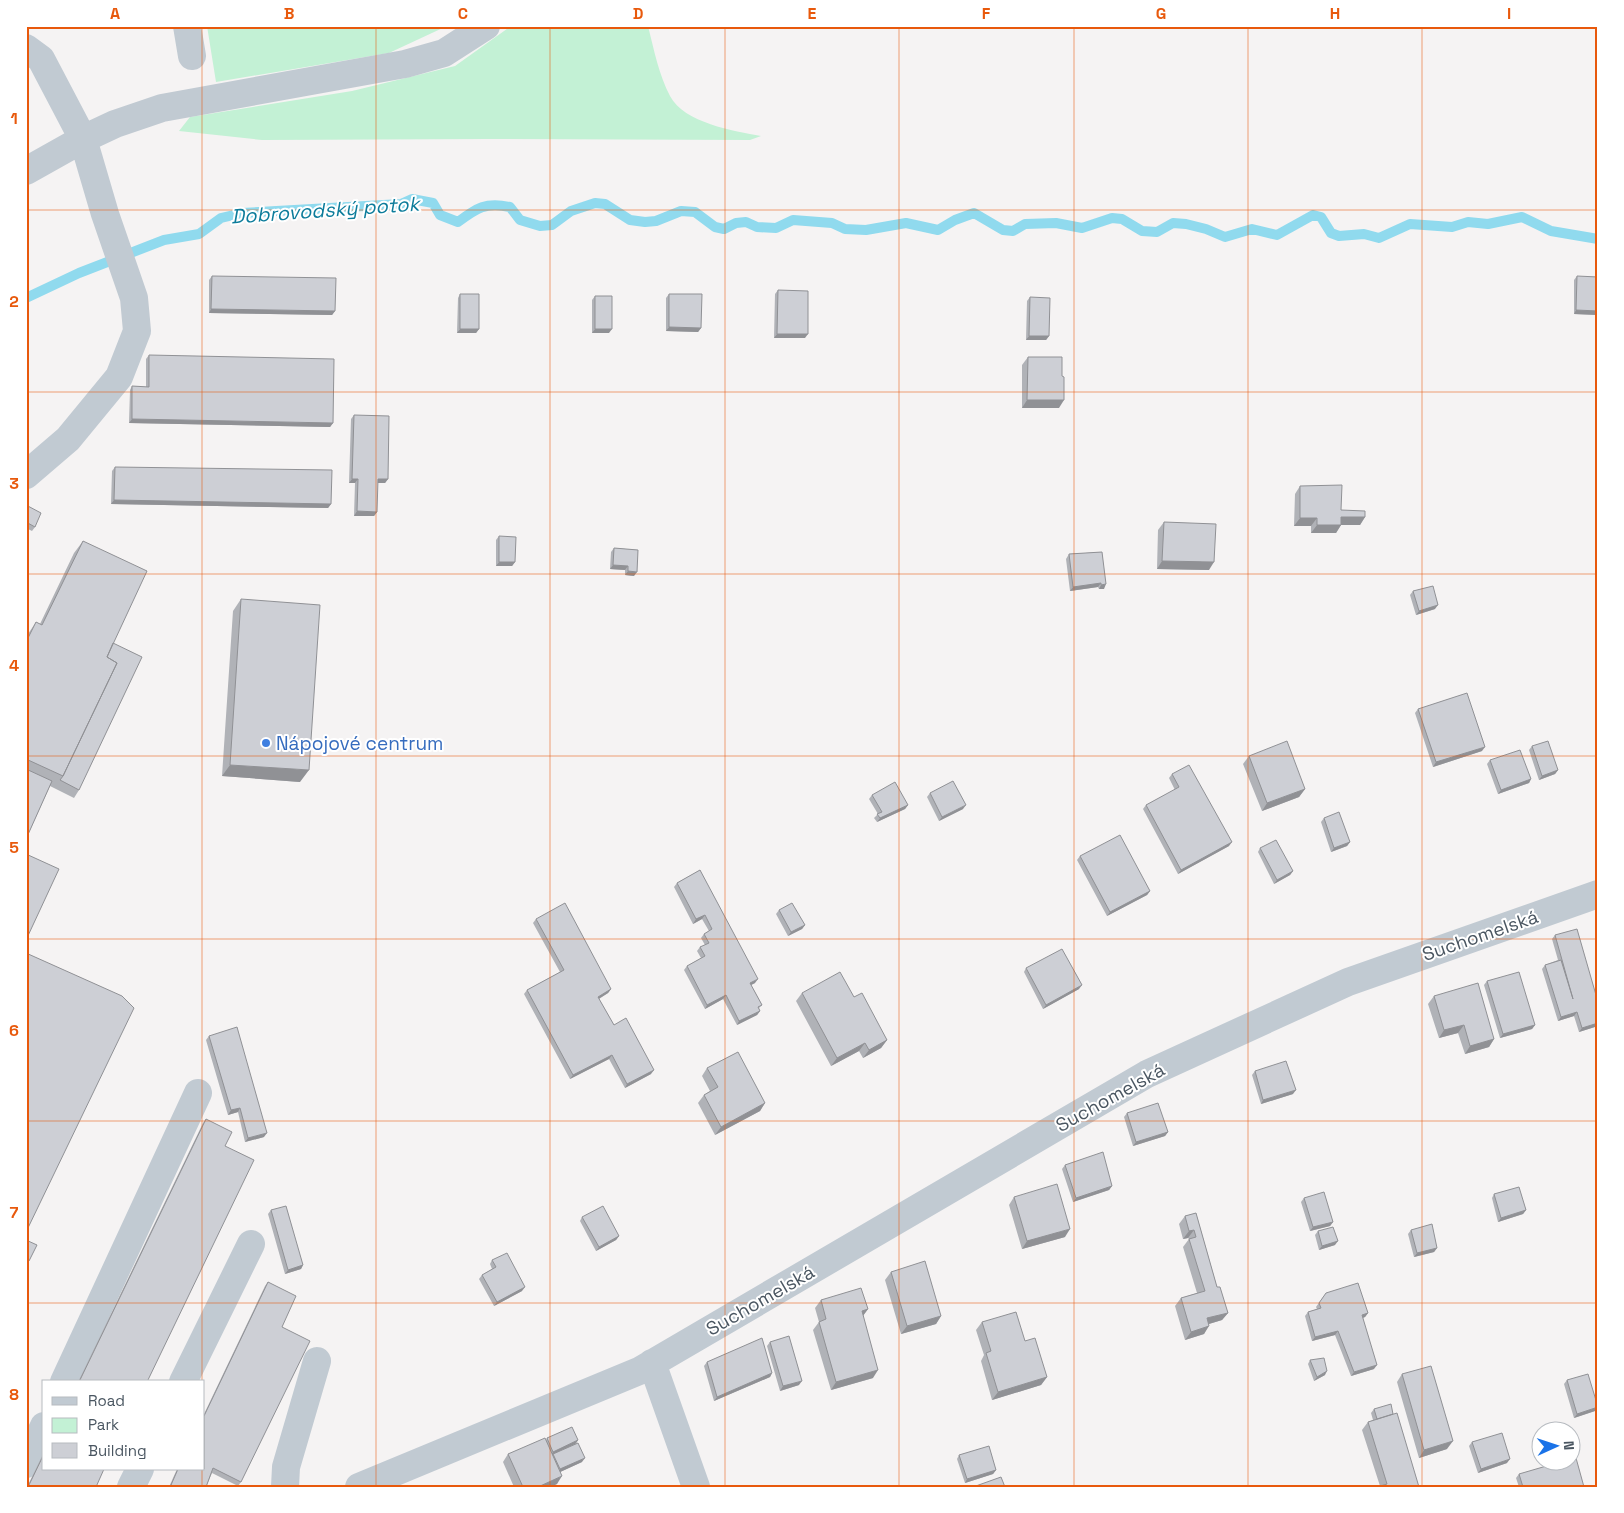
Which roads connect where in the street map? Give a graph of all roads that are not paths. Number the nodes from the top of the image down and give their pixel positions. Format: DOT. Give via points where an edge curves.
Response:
graph roads {
  1 [pos="187,26"];
  2 [pos="486,26"];
  3 [pos="26,48"];
  4 [pos="192,56"];
  5 [pos="83,138"];
  6 [pos="26,171"];
  7 [pos="26,475"];
  8 [pos="1598,894"];
  9 [pos="198,1093"];
  10 [pos="251,1244"];
  11 [pos="317,1361"];
  12 [pos="652,1363"];
  13 [pos="65,1380"];
  14 [pos="184,1380"];
  15 [pos="42,1430"];
  16 [pos="26,1464"];
  17 [pos="140,1470"];
  18 [pos="131,1487"];
  19 [pos="285,1487"];
  20 [pos="359,1487"];
  21 [pos="696,1487"];
  1 -- 4 [label="street"];
  2 -- 5 [label="street" via="444,53 405,64 162,108"];
  3 -- 5 [label="street" via="40,59"];
  5 -- 6 [label="street"];
  5 -- 7 [label="street" via="104,214 134,298 137,330 119,377 68,439"];
  8 -- 12 [label="street, Suchomelská" via="1348,982 1147,1074"];
  9 -- 13 [label="street"];
  10 -- 14 [label="street"];
  11 -- 19 [label="street" via="286,1467"];
  12 -- 20 [label="street, Suchomelská"];
  12 -- 21 [label="street"];
  15 -- 16 [label="street"];
  17 -- 18 [label="street"];
}
